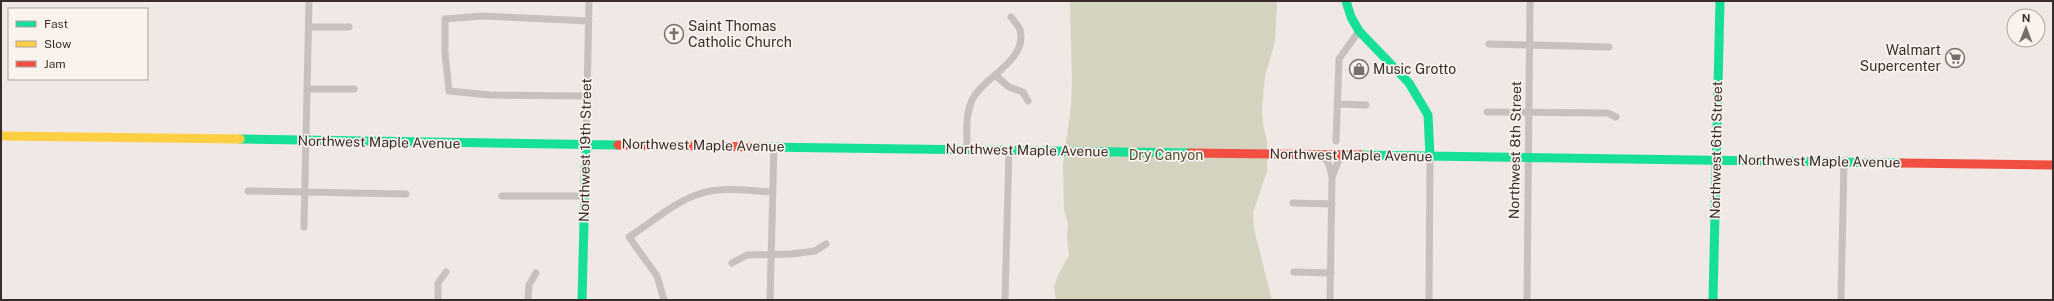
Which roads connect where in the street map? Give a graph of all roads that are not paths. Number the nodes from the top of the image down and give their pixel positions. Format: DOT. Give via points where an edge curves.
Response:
graph roads {
  1 [pos="309,1"];
  2 [pos="589,1"];
  3 [pos="1346,1"];
  4 [pos="1530,1"];
  5 [pos="1720,1"];
  6 [pos="1011,17"];
  7 [pos="589,20"];
  8 [pos="308,26"];
  9 [pos="349,27"];
  10 [pos="1359,31"];
  11 [pos="1489,44"];
  12 [pos="1530,45"];
  13 [pos="1609,47"];
  14 [pos="995,75"];
  15 [pos="307,89"];
  16 [pos="354,90"];
  17 [pos="586,96"];
  18 [pos="1028,101"];
  19 [pos="1337,104"];
  20 [pos="1366,105"];
  21 [pos="1488,112"];
  22 [pos="1529,113"];
  23 [pos="1616,117"];
  24 [pos="1,136"];
  25 [pos="306,141"];
  26 [pos="1336,141"];
  27 [pos="586,144"];
  28 [pos="774,146"];
  29 [pos="967,148"];
  30 [pos="1009,150"];
  31 [pos="1317,154"];
  32 [pos="1345,155"];
  33 [pos="1430,155"];
  34 [pos="1528,157"];
  35 [pos="1716,160"];
  36 [pos="1844,162"];
  37 [pos="2053,165"];
  38 [pos="1332,178"];
  39 [pos="248,191"];
  40 [pos="304,192"];
  41 [pos="773,192"];
  42 [pos="406,194"];
  43 [pos="502,196"];
  44 [pos="584,196"];
  45 [pos="1293,203"];
  46 [pos="1332,204"];
  47 [pos="304,227"];
  48 [pos="826,244"];
  49 [pos="771,256"];
  50 [pos="732,263"];
  51 [pos="446,272"];
  52 [pos="536,272"];
  53 [pos="1294,272"];
  54 [pos="1331,272"];
  55 [pos="438,300"];
  56 [pos="528,300"];
  57 [pos="582,300"];
  58 [pos="664,300"];
  59 [pos="770,300"];
  60 [pos="1005,300"];
  61 [pos="1330,300"];
  62 [pos="1429,300"];
  63 [pos="1526,300"];
  64 [pos="1713,300"];
  65 [pos="1841,300"];
  1 -- 8 [label="street"];
  2 -- 7 [label="street, Northwest 19th Street"];
  3 -- 10 [label="main road"];
  4 -- 12 [label="street, Northwest 8th Street"];
  5 -- 35 [label="main road, Northwest 6th Street"];
  6 -- 14 [label="street" via="1020,30 1020,44 1012,61"];
  7 -- 17 [label="street, Northwest 19th Street"];
  7 -- 17 [label="street" via="483,16 445,19 449,91 490,95"];
  8 -- 9 [label="street"];
  8 -- 15 [label="street"];
  10 -- 19 [label="street" via="1338,59"];
  10 -- 33 [label="main road" via="1409,83 1428,115"];
  11 -- 12 [label="street"];
  12 -- 13 [label="street"];
  12 -- 22 [label="street, Northwest 8th Street"];
  14 -- 18 [label="street" via="1009,87 1023,92"];
  14 -- 29 [label="street" via="982,86 973,99 967,116"];
  15 -- 16 [label="street"];
  15 -- 25 [label="street"];
  17 -- 27 [label="street, Northwest 19th Street"];
  19 -- 20 [label="street"];
  19 -- 26 [label="street"];
  21 -- 22 [label="street"];
  22 -- 23 [label="street" via="1608,113"];
  22 -- 34 [label="street, Northwest 8th Street"];
  24 -- 25 [label="main road, Northwest Maple Avenue"];
  25 -- 27 [label="main road, Northwest Maple Avenue"];
  25 -- 40 [label="street"];
  27 -- 28 [label="main road, Northwest Maple Avenue"];
  27 -- 44 [label="main road, Northwest 19th Street"];
  28 -- 29 [label="main road, Northwest Maple Avenue"];
  28 -- 41 [label="street"];
  29 -- 30 [label="main road, Northwest Maple Avenue"];
  30 -- 31 [label="main road, Northwest Maple Avenue"];
  30 -- 60 [label="street"];
  31 -- 32 [label="main road, Northwest Maple Avenue"];
  31 -- 38 [label="street" via="1325,157"];
  32 -- 33 [label="main road, Northwest Maple Avenue"];
  32 -- 38 [label="street" via="1338,162"];
  33 -- 34 [label="main road, Northwest Maple Avenue"];
  33 -- 62 [label="street"];
  34 -- 35 [label="main road, Northwest Maple Avenue"];
  34 -- 63 [label="street, Northwest 8th Street"];
  35 -- 36 [label="main road, Northwest Maple Avenue"];
  35 -- 64 [label="main road, Northwest 6th Street"];
  36 -- 37 [label="main road, Northwest Maple Avenue"];
  36 -- 65 [label="street"];
  38 -- 46 [label="street"];
  39 -- 40 [label="street"];
  40 -- 42 [label="street"];
  40 -- 47 [label="street"];
  41 -- 49 [label="street"];
  41 -- 58 [label="street" via="722,191 700,194 681,203 629,237 657,276"];
  43 -- 44 [label="street"];
  44 -- 57 [label="main road, Northwest 19th Street"];
  45 -- 46 [label="street"];
  46 -- 54 [label="street"];
  48 -- 49 [label="street" via="815,252"];
  49 -- 50 [label="street" via="747,255"];
  49 -- 59 [label="street"];
  51 -- 55 [label="street" via="438,283"];
  52 -- 56 [label="street" via="529,285"];
  53 -- 54 [label="street"];
  54 -- 61 [label="street"];
}
